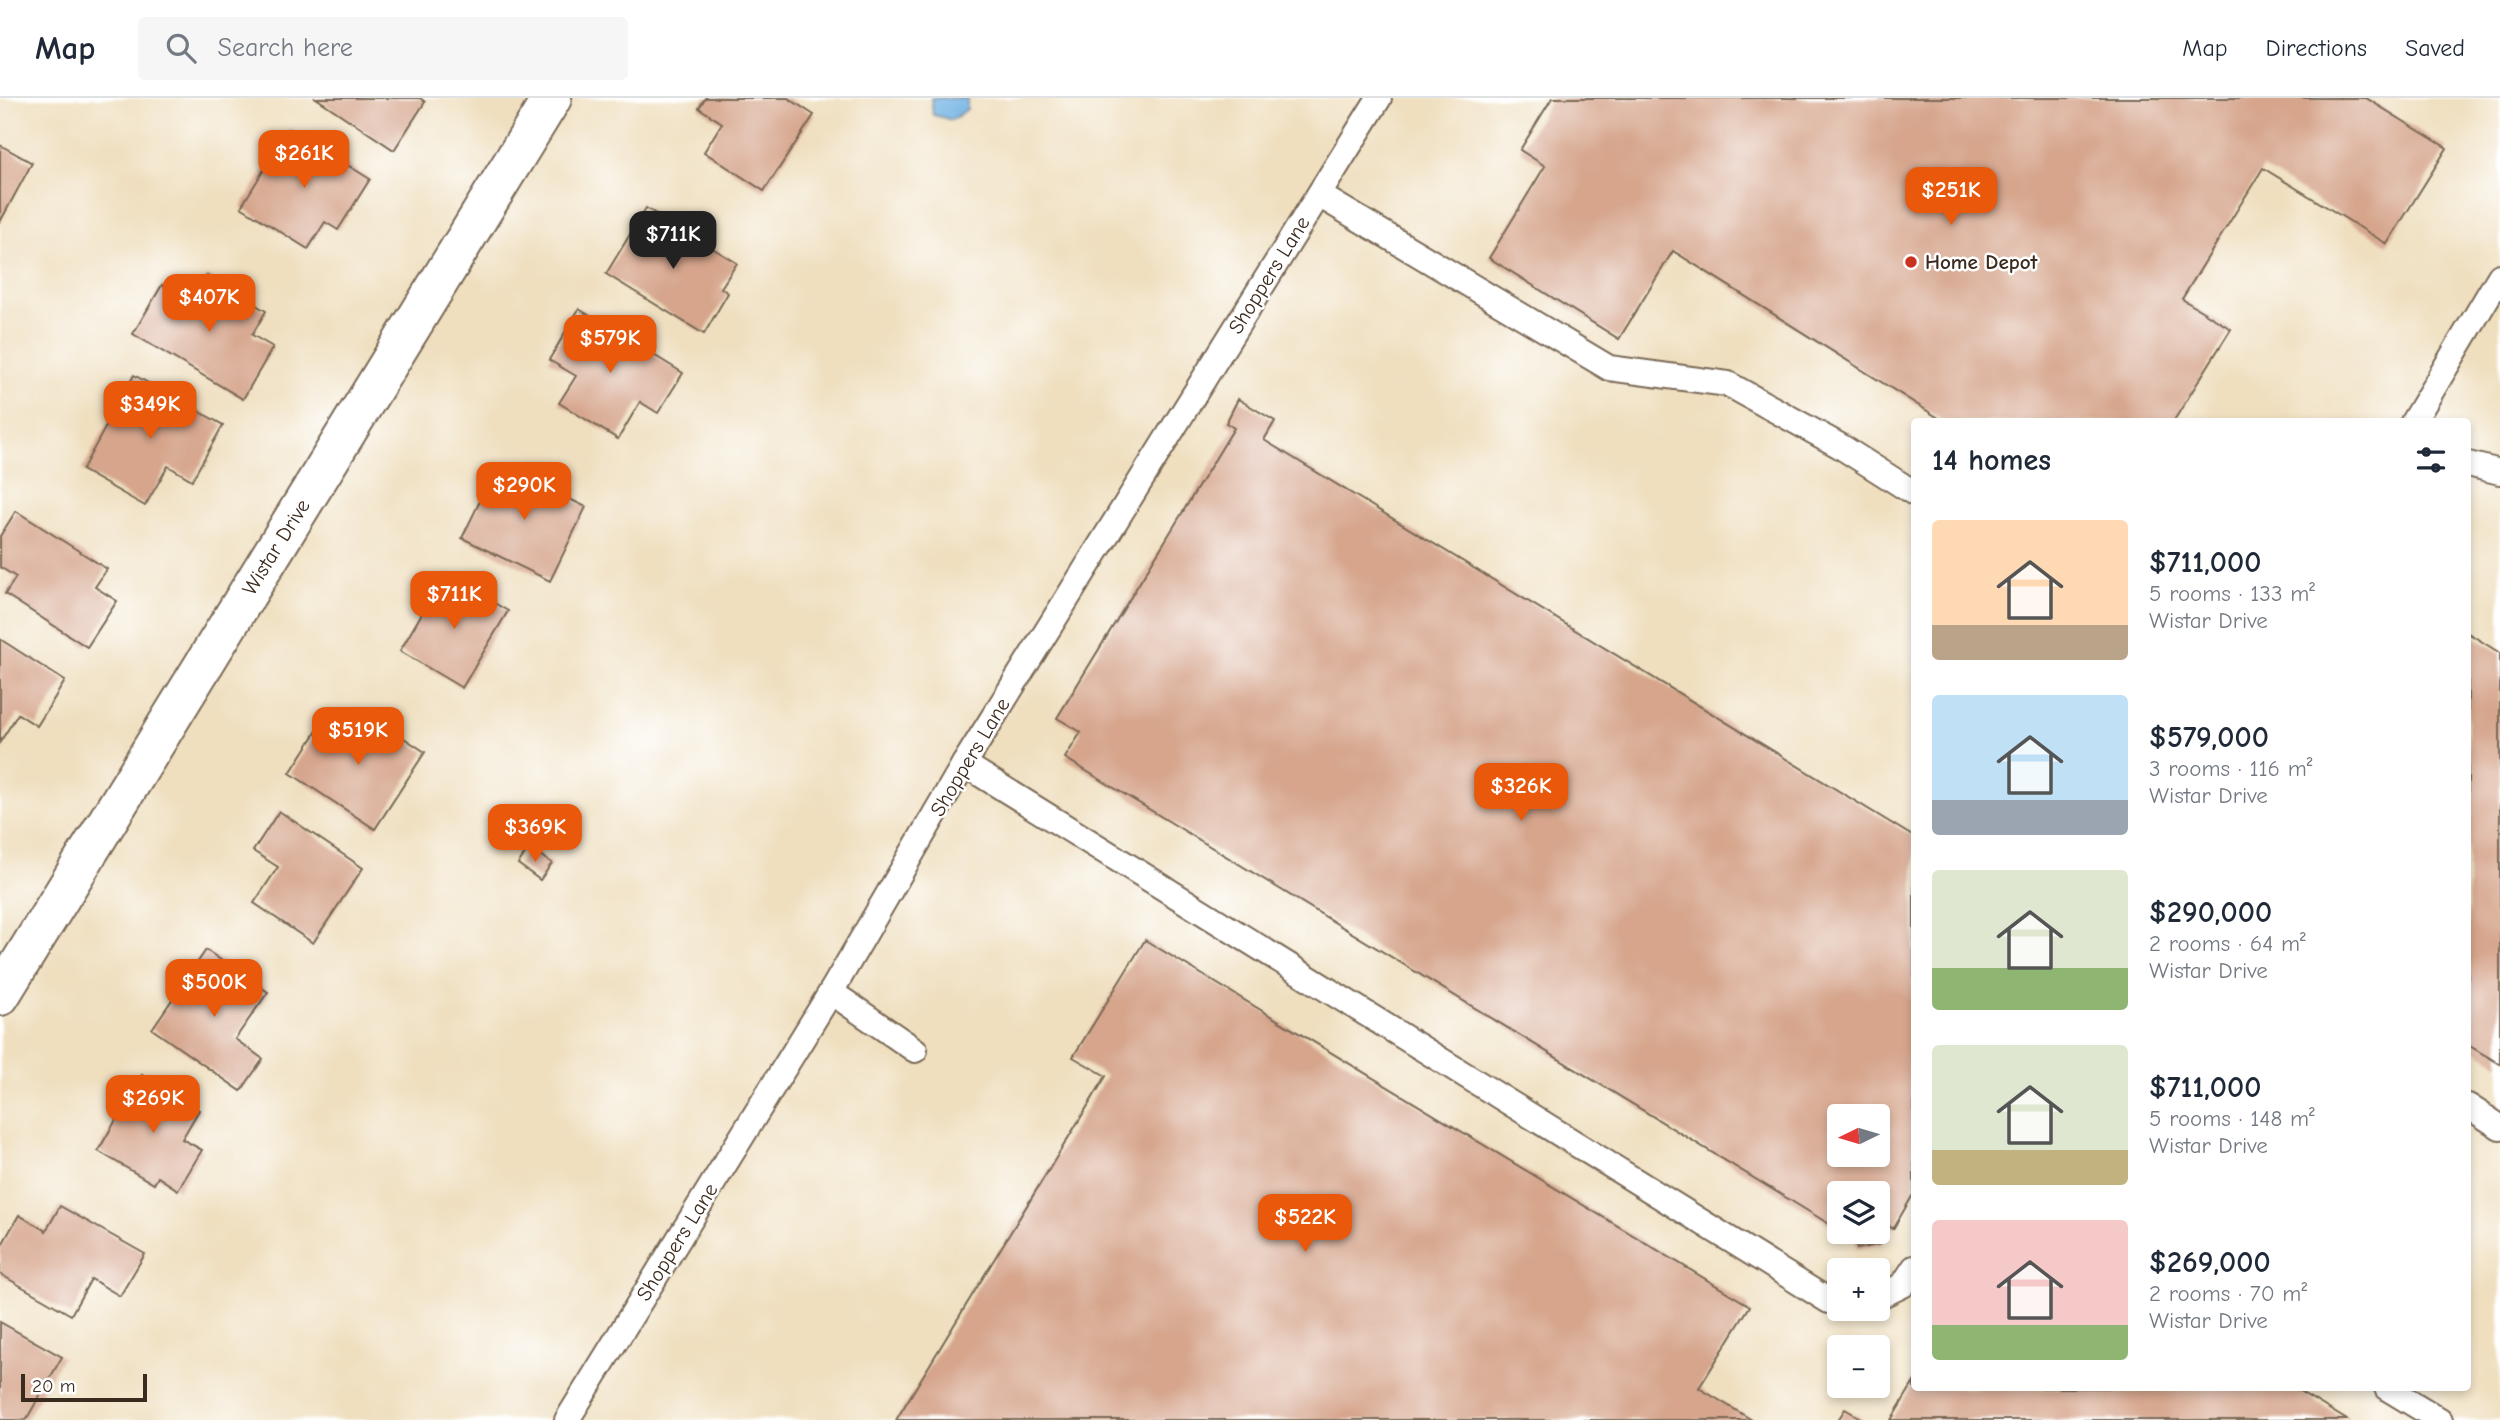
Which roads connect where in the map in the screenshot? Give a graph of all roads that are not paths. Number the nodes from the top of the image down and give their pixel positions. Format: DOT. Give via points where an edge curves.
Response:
graph roads {
  1 [pos="552,98"];
  2 [pos="1379,98"];
  3 [pos="1320,195"];
  4 [pos="2500,276"];
  5 [pos="2415,418"];
  6 [pos="2471,465"];
  7 [pos="2500,472"];
  8 [pos="1911,491"];
  9 [pos="964,764"];
  10 [pos="831,992"];
  11 [pos="0,996"];
  12 [pos="915,1050"];
  13 [pos="2471,1108"];
  14 [pos="2500,1127"];
  15 [pos="1911,1273"];
  16 [pos="1890,1291"];
  17 [pos="1827,1300"];
  18 [pos="2392,1391"];
  19 [pos="567,1420"];
  20 [pos="2440,1420"];
  1 -- 11 [label="street, Wistar Drive"];
  2 -- 3 [label="lane, Shoppers Lane"];
  3 -- 8 [label="lane" via="1609,368 1728,384"];
  3 -- 9 [label="lane, Shoppers Lane"];
  4 -- 5 [label="lane"];
  6 -- 7 [label="lane"];
  9 -- 10 [label="lane, Shoppers Lane"];
  9 -- 17 [label="lane"];
  10 -- 12 [label="lane"];
  10 -- 19 [label="lane, Shoppers Lane"];
  13 -- 14 [label="lane"];
  15 -- 16 [label="lane" via="1903,1285"];
  18 -- 20 [label="lane"];
}
